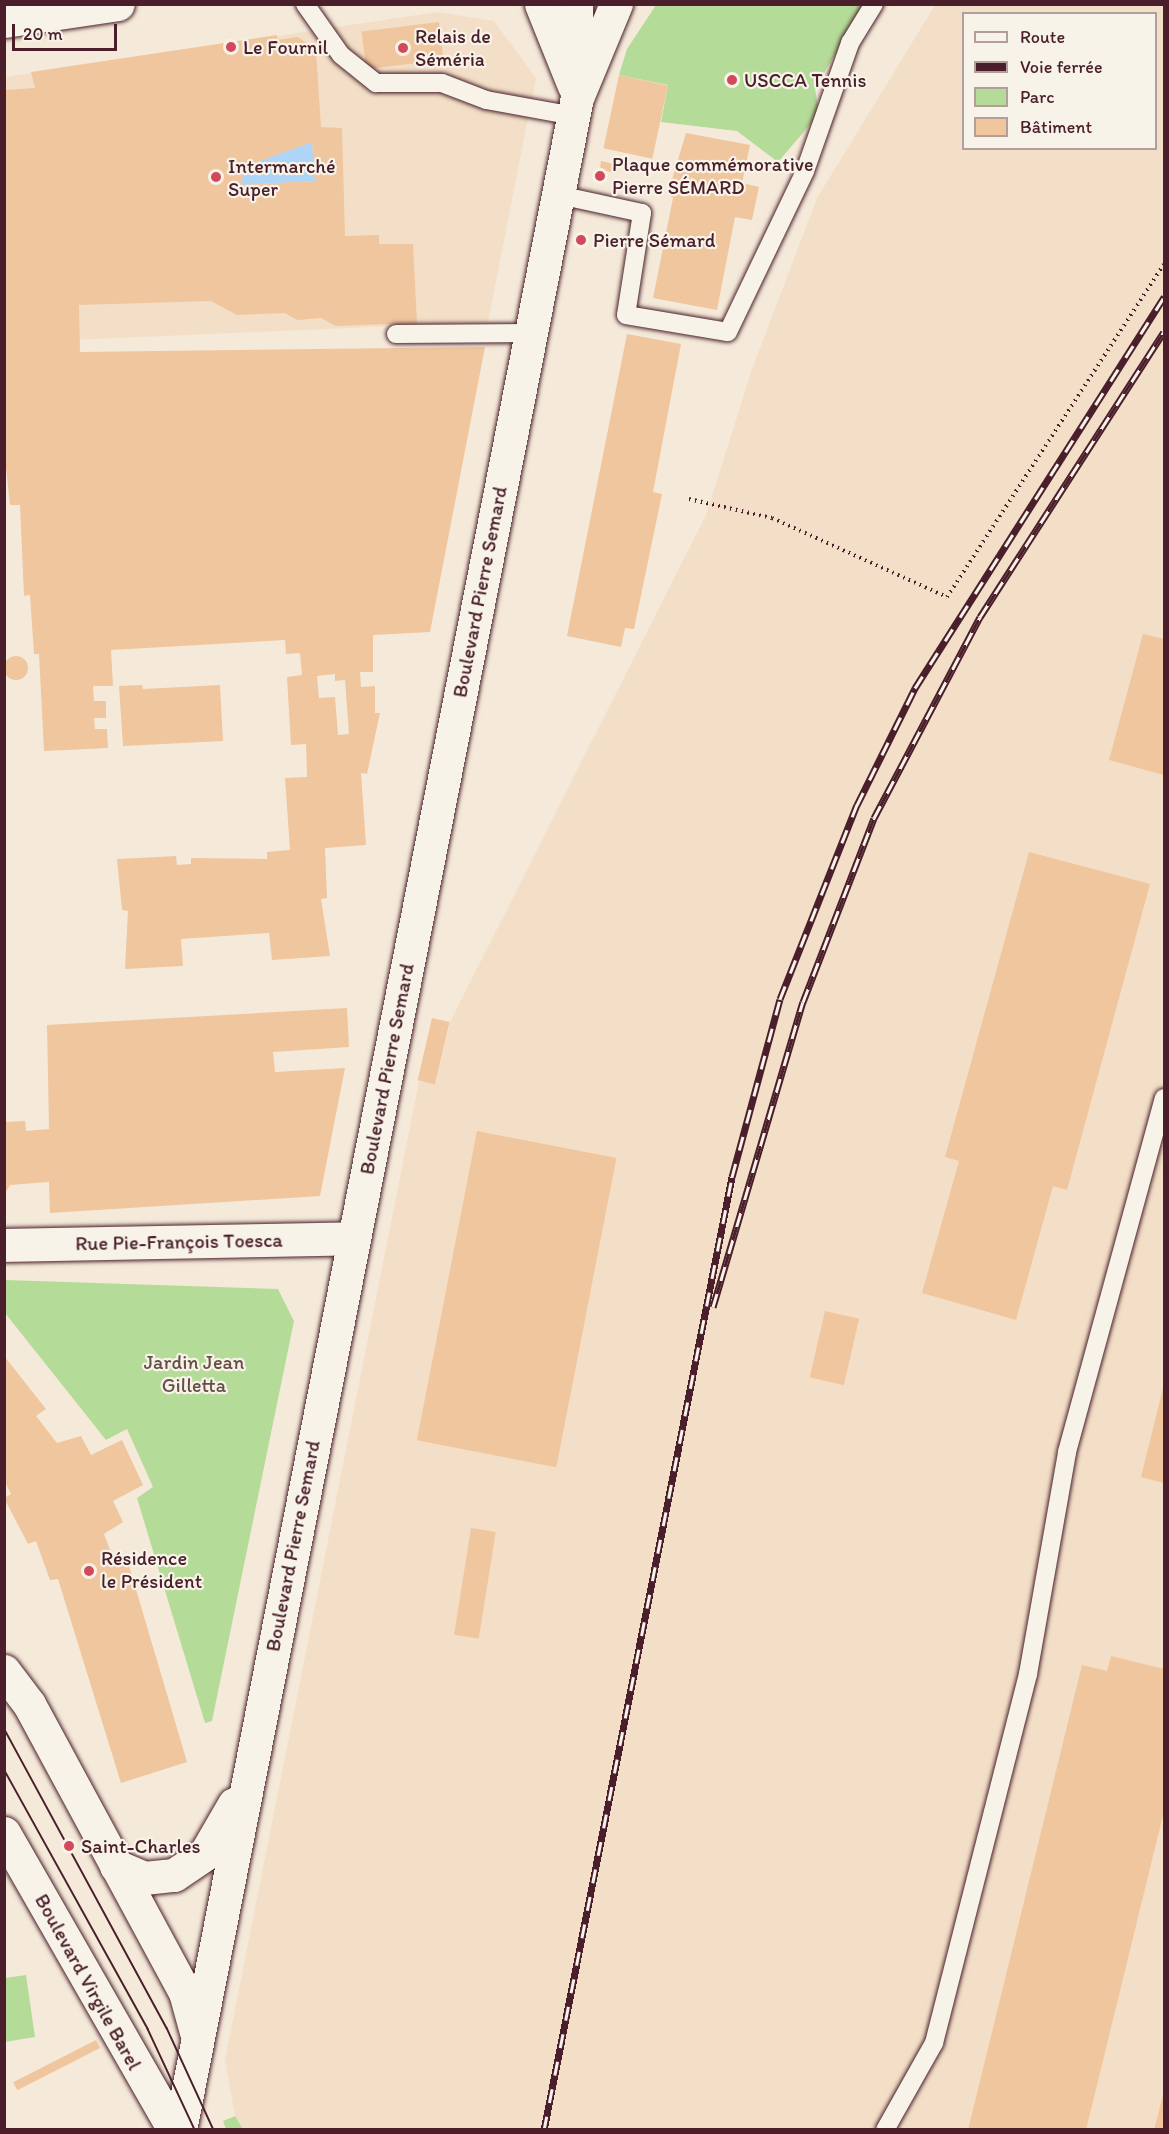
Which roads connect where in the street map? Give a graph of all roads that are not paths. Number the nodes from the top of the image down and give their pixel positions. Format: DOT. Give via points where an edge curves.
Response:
graph roads {
  1 [pos="118,4"];
  2 [pos="306,4"];
  3 [pos="541,4"];
  4 [pos="576,4"];
  5 [pos="616,4"];
  6 [pos="874,4"];
  7 [pos="4,21"];
  8 [pos="575,107"];
  9 [pos="559,195"];
  10 [pos="531,333"];
  11 [pos="396,334"];
  12 [pos="1164,1098"];
  13 [pos="354,1238"];
  14 [pos="4,1245"];
  15 [pos="4,1671"];
  16 [pos="247,1781"];
  17 [pos="5,1836"];
  18 [pos="116,1866"];
  19 [pos="198,2039"];
  20 [pos="174,2130"];
  21 [pos="180,2130"];
  22 [pos="885,2130"];
  1 -- 7 [label="street"];
  2 -- 8 [label="lane" via="342,55 376,83 442,83 486,100"];
  3 -- 8 [label="street" via="557,33"];
  4 -- 8 [label="street, Boulevard Pierre Semard"];
  5 -- 8 [label="street, Boulevard Pierre Semard"];
  6 -- 9 [label="lane" via="850,43 805,171 728,332 626,315 642,213"];
  8 -- 9 [label="street, Boulevard Pierre Semard"];
  9 -- 10 [label="street, Boulevard Pierre Semard"];
  10 -- 11 [label="lane"];
  10 -- 13 [label="street, Boulevard Pierre Semard"];
  12 -- 22 [label="lane" via="1067,1452 1028,1674 934,2043"];
  13 -- 14 [label="street, Rue Pie-François Toesca"];
  13 -- 16 [label="street, Boulevard Pierre Semard"];
  15 -- 18 [label="street" via="29,1704"];
  16 -- 18 [label="street" via="205,1854 174,1875 144,1878"];
  16 -- 19 [label="street, Boulevard Pierre Semard"];
  17 -- 20 [label="street, Boulevard Virgile Barel"];
  18 -- 19 [label="street" via="185,1992"];
  19 -- 21 [label="street"];
}
